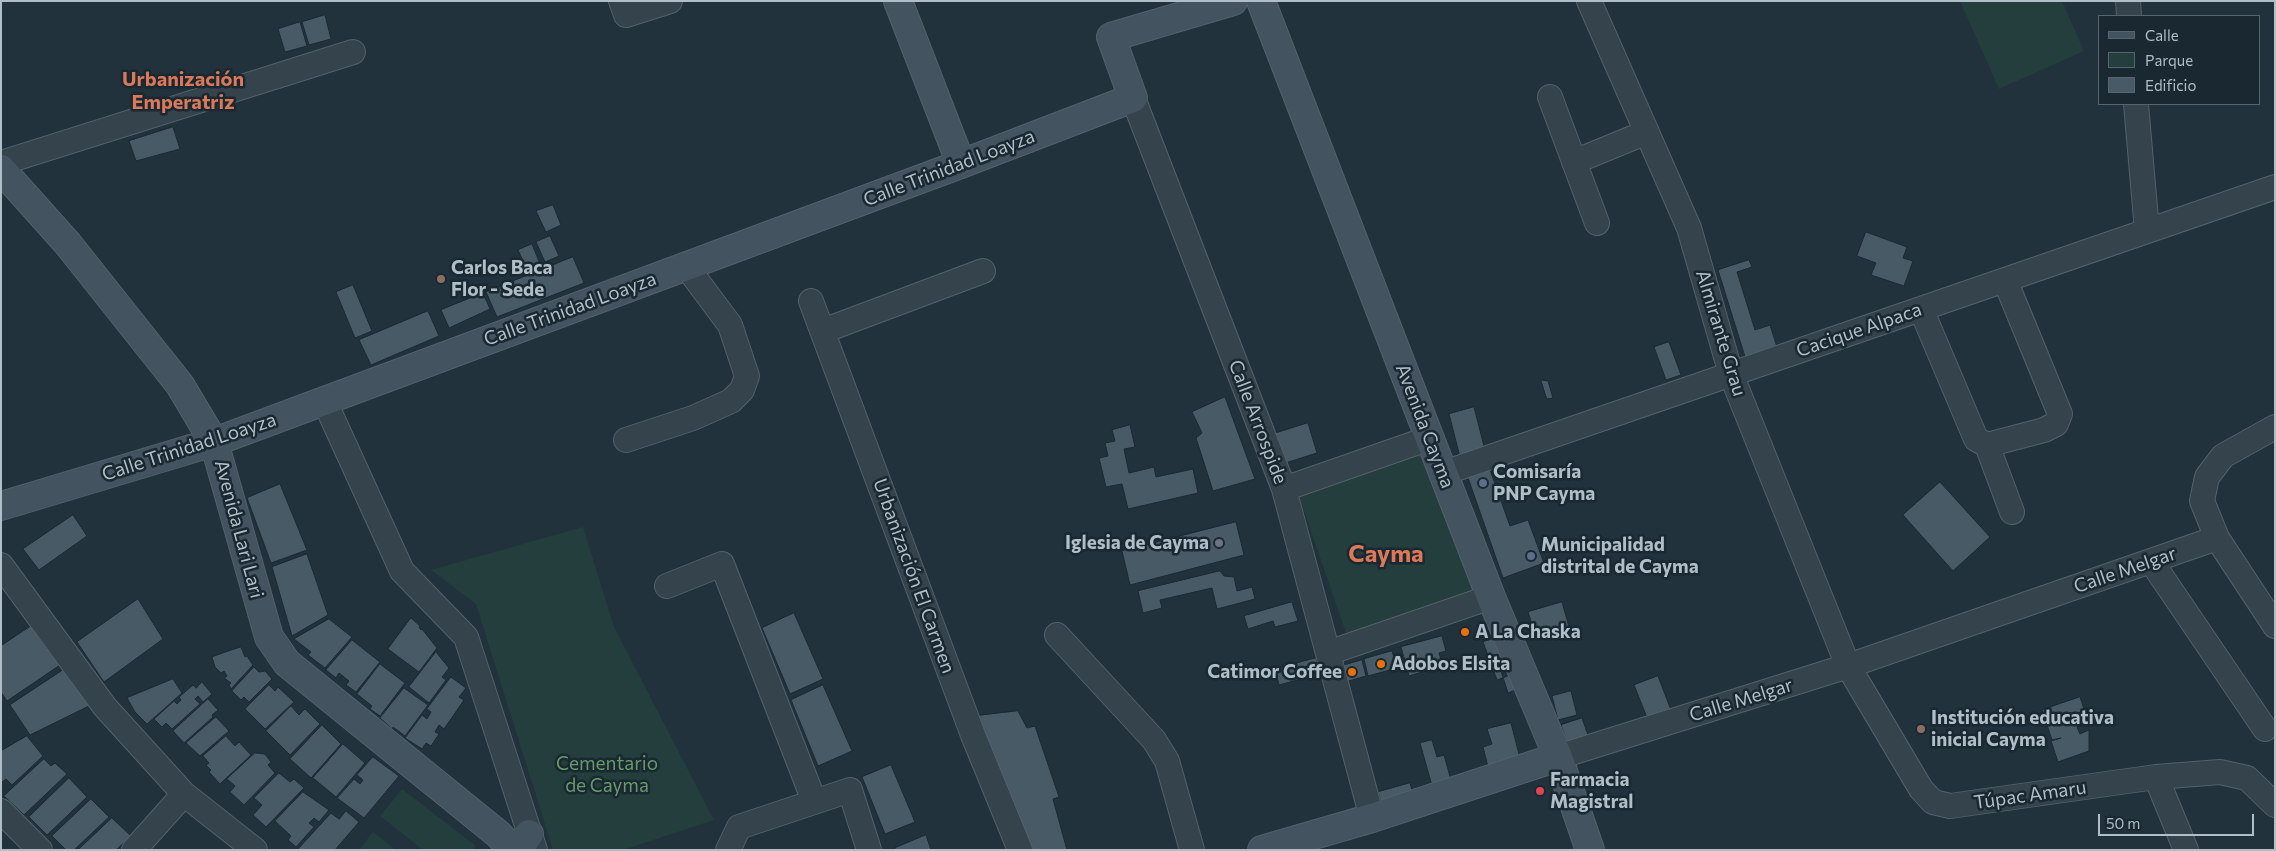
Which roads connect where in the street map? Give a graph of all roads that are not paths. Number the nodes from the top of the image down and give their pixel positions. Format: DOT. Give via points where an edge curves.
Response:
graph roads {
  1 [pos="670,1"];
  2 [pos="898,1"];
  3 [pos="1233,1"];
  4 [pos="1261,1"];
  5 [pos="1589,1"];
  6 [pos="2128,1"];
  7 [pos="623,8"];
  8 [pos="2129,15"];
  9 [pos="353,52"];
  10 [pos="1550,97"];
  11 [pos="1133,98"];
  12 [pos="2136,105"];
  13 [pos="1647,132"];
  14 [pos="1574,162"];
  15 [pos="1,163"];
  16 [pos="960,164"];
  17 [pos="1,168"];
  18 [pos="2275,187"];
  19 [pos="1597,223"];
  20 [pos="2147,232"];
  21 [pos="686,266"];
  22 [pos="983,271"];
  23 [pos="2005,280"];
  24 [pos="812,300"];
  25 [pos="1921,309"];
  26 [pos="823,331"];
  27 [pos="1731,374"];
  28 [pos="324,400"];
  29 [pos="2275,428"];
  30 [pos="1430,438"];
  31 [pos="626,440"];
  32 [pos="214,442"];
  33 [pos="1988,445"];
  34 [pos="1444,473"];
  35 [pos="1284,489"];
  36 [pos="1,506"];
  37 [pos="2012,512"];
  38 [pos="2216,538"];
  39 [pos="2151,561"];
  40 [pos="1,565"];
  41 [pos="667,586"];
  42 [pos="1491,597"];
  43 [pos="2275,626"];
  44 [pos="1057,635"];
  45 [pos="1328,653"];
  46 [pos="1848,666"];
  47 [pos="2265,729"];
  48 [pos="1558,757"];
  49 [pos="2156,777"];
  50 [pos="184,794"];
  51 [pos="814,801"];
  52 [pos="2275,805"];
  53 [pos="1,811"];
  54 [pos="1372,818"];
  55 [pos="520,844"];
  56 [pos="40,850"];
  57 [pos="134,850"];
  58 [pos="255,850"];
  59 [pos="728,850"];
  60 [pos="869,850"];
  61 [pos="1020,850"];
  62 [pos="1192,850"];
  63 [pos="1262,850"];
  64 [pos="1590,850"];
  65 [pos="2186,850"];
  1 -- 7 [label="street"];
  2 -- 16 [label="street"];
  3 -- 11 [label="street, Calle Arrospide" via="1112,37"];
  4 -- 30 [label="street, Avenida Cayma"];
  5 -- 13 [label="street, Almirante Grau"];
  6 -- 8 [label="street"];
  9 -- 15 [label="street"];
  10 -- 14 [label="street"];
  11 -- 16 [label="street, Calle Trinidad Loayza"];
  11 -- 35 [label="street, Calle Arrospide"];
  12 -- 20 [label="street"];
  13 -- 14 [label="street"];
  13 -- 27 [label="street, Almirante Grau" via="1689,228"];
  14 -- 19 [label="street"];
  16 -- 21 [label="street, Calle Trinidad Loayza"];
  17 -- 32 [label="street, Avenida Lari Lari" via="68,244 180,385"];
  18 -- 20 [label="street, Cacique Alpaca"];
  20 -- 23 [label="street, Cacique Alpaca"];
  21 -- 28 [label="street, Calle Trinidad Loayza"];
  21 -- 31 [label="street" via="730,324 747,376 742,390 731,401 693,418"];
  22 -- 26 [label="street"];
  23 -- 25 [label="street, Cacique Alpaca"];
  23 -- 33 [label="street" via="2060,414 2056,424 2044,430"];
  24 -- 26 [label="street, Urbanización El Carmen"];
  25 -- 27 [label="street, Cacique Alpaca"];
  25 -- 33 [label="street" via="1976,439"];
  26 -- 61 [label="street, Urbanización El Carmen" via="973,735"];
  27 -- 34 [label="street, Cacique Alpaca"];
  27 -- 46 [label="street, Almirante Grau"];
  28 -- 32 [label="street, Calle Trinidad Loayza"];
  28 -- 55 [label="street" via="402,571 466,637"];
  29 -- 38 [label="street" via="2223,456 2207,477 2202,501"];
  30 -- 34 [label="street, Avenida Cayma"];
  30 -- 35 [label="street"];
  32 -- 36 [label="street, Calle Trinidad Loayza"];
  32 -- 55 [label="street, Avenida Lari Lari" via="269,637 287,663"];
  33 -- 37 [label="street"];
  34 -- 42 [label="street, Avenida Cayma"];
  35 -- 45 [label="street, Calle Arrospide"];
  38 -- 39 [label="street, Calle Melgar"];
  38 -- 43 [label="street"];
  39 -- 46 [label="street, Calle Melgar"];
  39 -- 47 [label="street"];
  40 -- 50 [label="street" via="106,707"];
  41 -- 51 [label="street" via="722,564"];
  42 -- 45 [label="street"];
  42 -- 48 [label="street, Avenida Cayma"];
  44 -- 62 [label="street" via="1154,740 1166,760"];
  45 -- 54 [label="street, Calle Arrospide"];
  46 -- 48 [label="street, Calle Melgar"];
  46 -- 49 [label="street, Túpac Amaru" via="1921,789 1933,802 1950,806"];
  48 -- 54 [label="street, Calle Melgar"];
  48 -- 64 [label="street, Avenida Cayma"];
  49 -- 52 [label="street, Túpac Amaru" via="2220,772 2235,774 2247,778"];
  49 -- 65 [label="street"];
  50 -- 57 [label="street"];
  50 -- 58 [label="street"];
  51 -- 59 [label="street" via="739,827"];
  51 -- 60 [label="street" via="850,790"];
  53 -- 56 [label="street"];
  54 -- 63 [label="street, Calle Melgar"];
}
